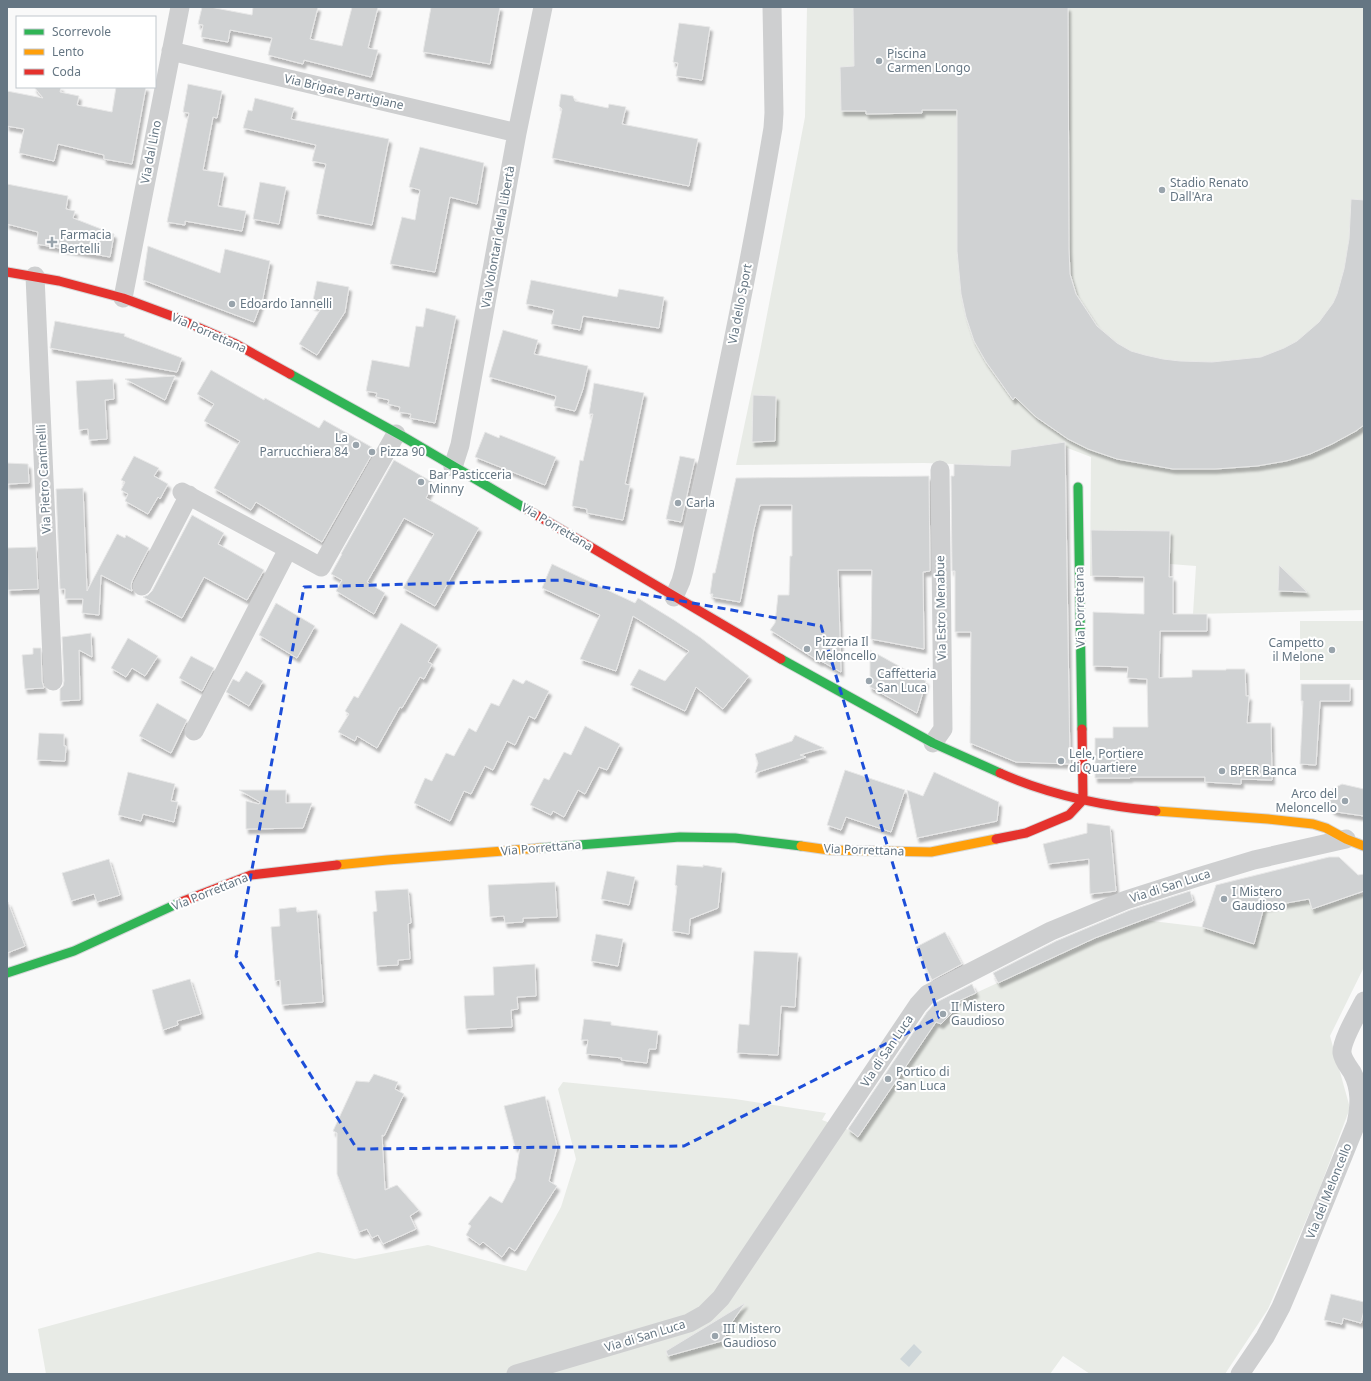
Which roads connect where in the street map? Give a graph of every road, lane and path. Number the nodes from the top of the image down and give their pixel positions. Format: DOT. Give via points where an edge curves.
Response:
graph roads {
  1 [pos="180,7"];
  2 [pos="543,7"];
  3 [pos="772,7"];
  4 [pos="171,51"];
  5 [pos="516,133"];
  6 [pos="7,272"];
  7 [pos="35,276"];
  8 [pos="123,298"];
  9 [pos="396,434"];
  10 [pos="453,467"];
  11 [pos="940,470"];
  12 [pos="1078,487"];
  13 [pos="288,549"];
  14 [pos="142,586"];
  15 [pos="674,597"];
  16 [pos="53,681"];
  17 [pos="194,731"];
  18 [pos="933,742"];
  19 [pos="1083,800"];
  20 [pos="1346,839"];
  21 [pos="1364,846"];
  22 [pos="7,973"];
  23 [pos="1364,1001"];
  24 [pos="516,1374"];
  25 [pos="1240,1374"];
  1 -- 4 [label="street, Via dal Lino"];
  2 -- 5 [label="street, Via Volontari della Libertà"];
  3 -- 15 [label="street, Via dello Sport" via="773,128 714,439 684,570"];
  4 -- 5 [label="street, Via Brigate Partigiane"];
  4 -- 8 [label="street, Via dal Lino"];
  5 -- 10 [label="street, Via Volontari della Libertà" via="460,445"];
  6 -- 7 [label="main road, Via Porrettana"];
  7 -- 8 [label="main road, Via Porrettana"];
  7 -- 16 [label="street, Via Pietro Cantinelli"];
  8 -- 9 [label="main road, Via Porrettana" via="234,343"];
  9 -- 10 [label="main road, Via Porrettana"];
  9 -- 13 [label="street" via="320,567"];
  10 -- 15 [label="main road, Via Porrettana"];
  11 -- 18 [label="street, Via Estro Menabue" via="943,728"];
  12 -- 19 [label="main road, Via Porrettana"];
  13 -- 14 [label="street" via="185,493"];
  13 -- 17 [label="street"];
  15 -- 18 [label="main road, Via Porrettana"];
  18 -- 19 [label="main road, Via Porrettana" via="1014,779"];
  19 -- 20 [label="main road, Via Porrettana" via="1142,809 1313,824"];
  19 -- 22 [label="main road, Via Porrettana" via="1069,815 1026,833 931,852 829,850 735,838 680,837 387,860 251,875 186,900 74,951"];
  20 -- 21 [label="main road, Via Porrettana"];
  20 -- 24 [label="street, Via di San Luca" via="1254,860 1126,900 1051,931 928,994 721,1298 704,1314 689,1323"];
  23 -- 25 [label="street, Via del Meloncello" via="1342,1052 1360,1095 1356,1124 1281,1307 1265,1337"];
}
